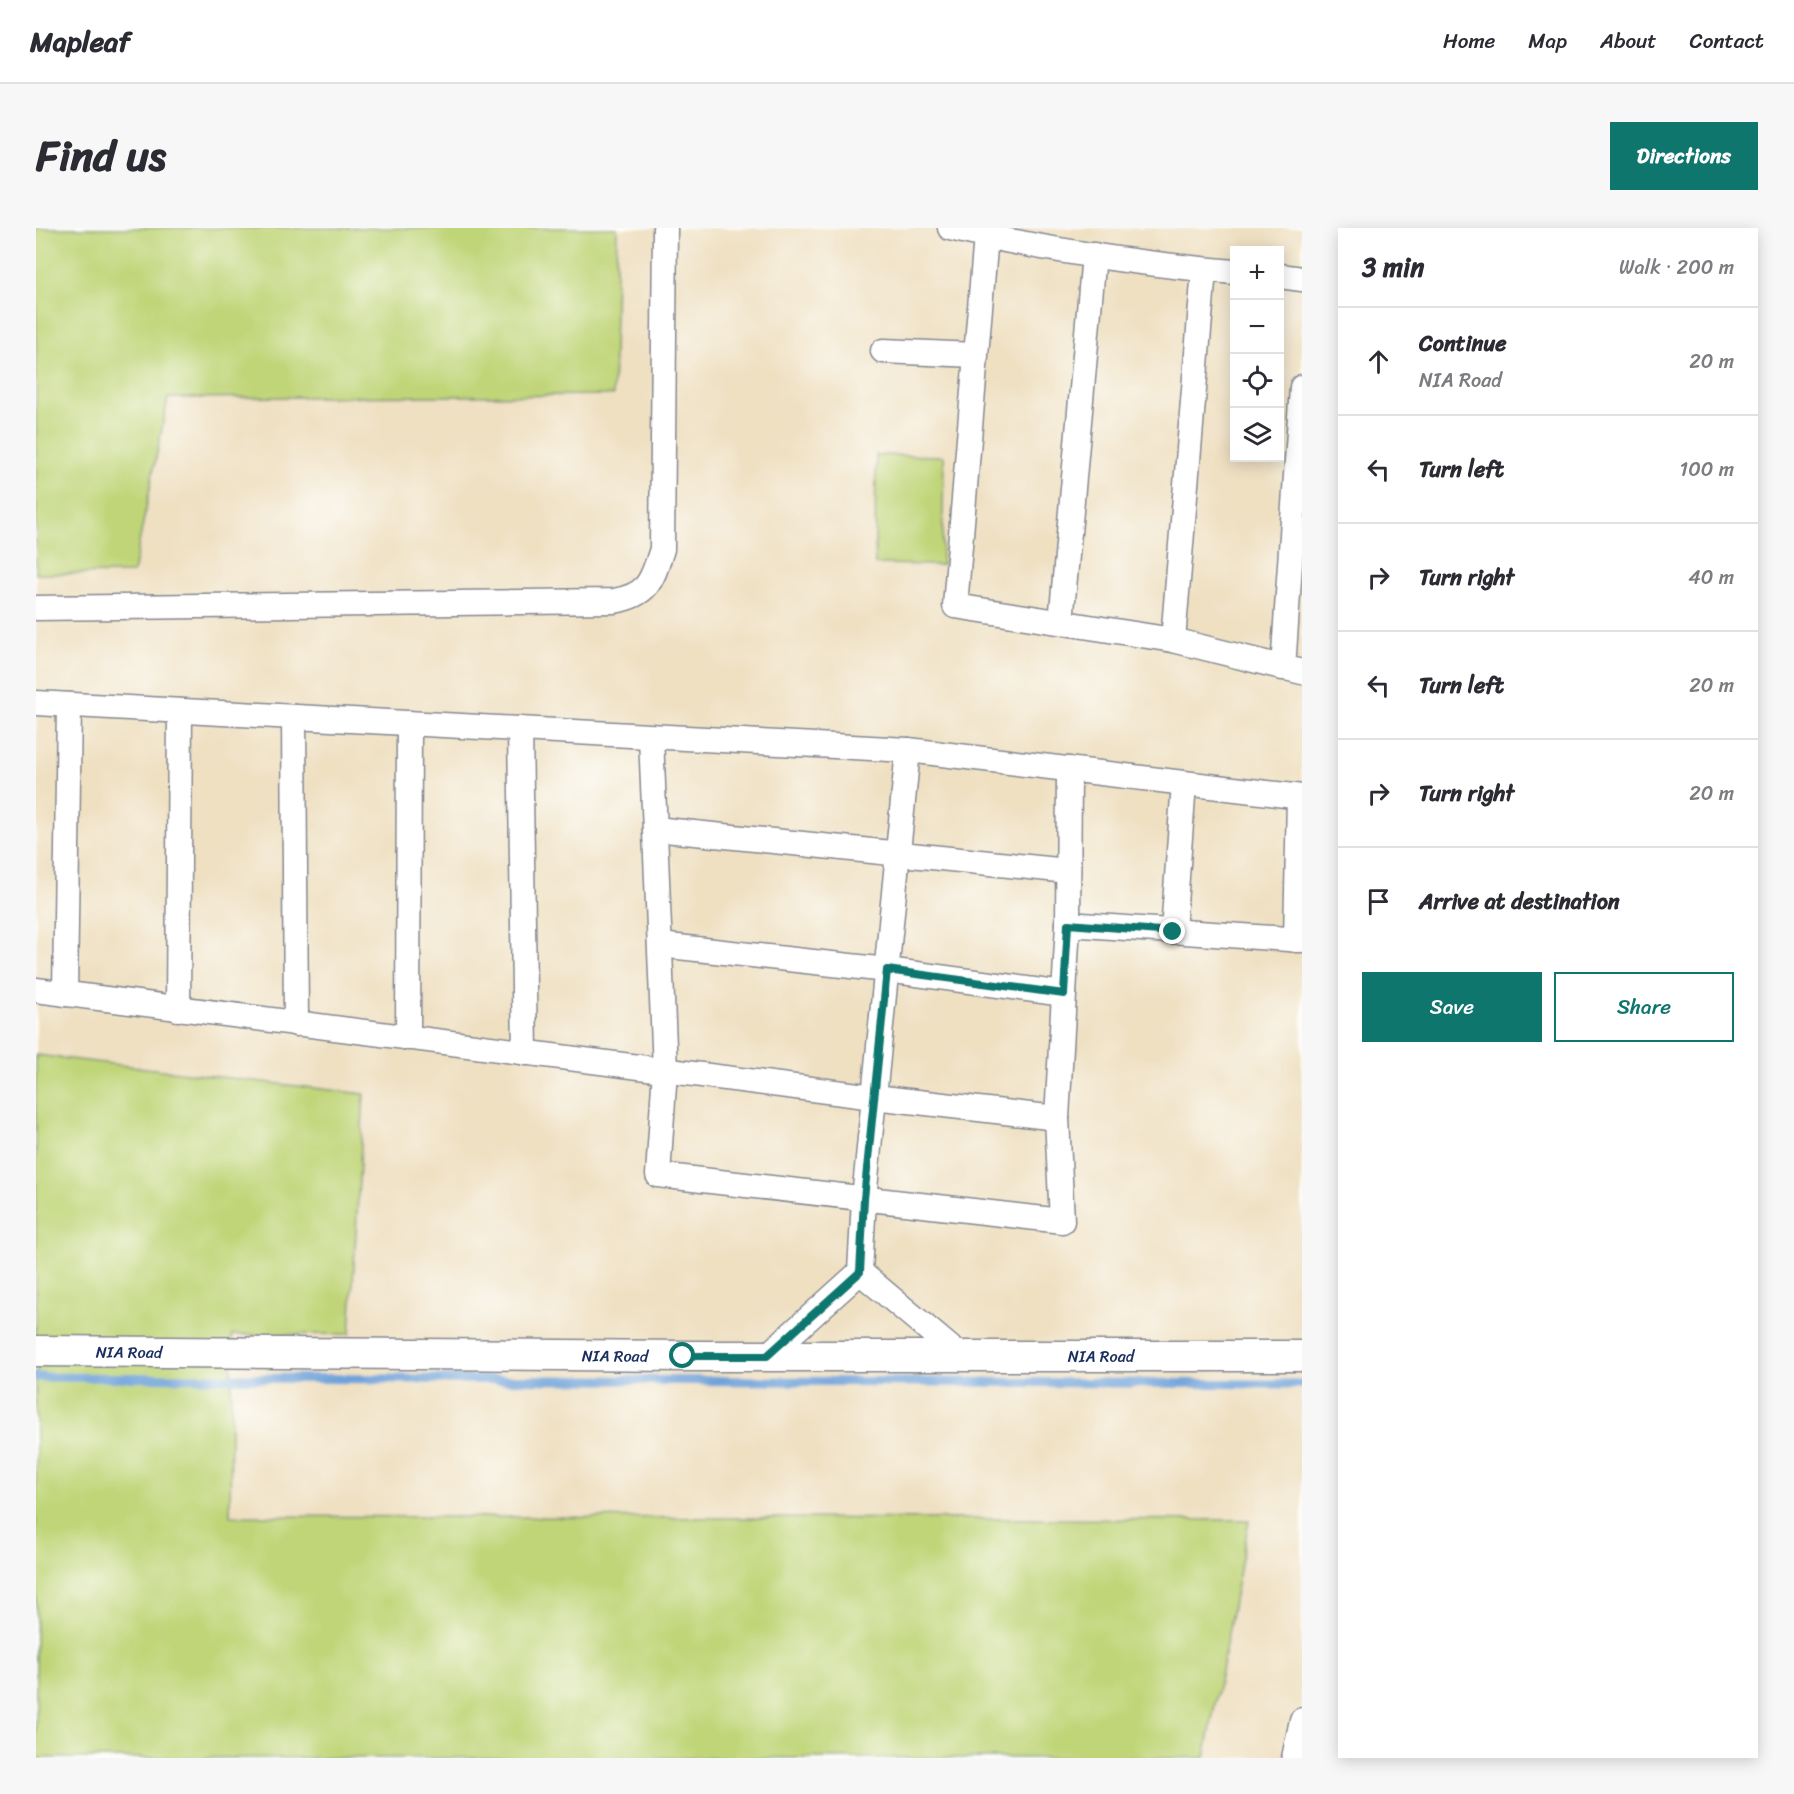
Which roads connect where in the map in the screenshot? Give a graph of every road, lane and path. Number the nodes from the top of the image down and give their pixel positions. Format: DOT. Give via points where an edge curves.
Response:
graph roads {
  1 [pos="665,228"];
  2 [pos="950,228"];
  3 [pos="986,236"];
  4 [pos="1094,255"];
  5 [pos="1204,270"];
  6 [pos="1230,272"];
  7 [pos="1284,277"];
  8 [pos="1302,279"];
  9 [pos="884,351"];
  10 [pos="975,354"];
  11 [pos="1302,387"];
  12 [pos="36,608"];
  13 [pos="1061,622"];
  14 [pos="1173,640"];
  15 [pos="1293,670"];
  16 [pos="36,703"];
  17 [pos="69,705"];
  18 [pos="180,711"];
  19 [pos="294,717"];
  20 [pos="410,723"];
  21 [pos="520,729"];
  22 [pos="651,736"];
  23 [pos="908,750"];
  24 [pos="1069,769"];
  25 [pos="1184,783"];
  26 [pos="1301,797"];
  27 [pos="655,829"];
  28 [pos="898,854"];
  29 [pos="1068,871"];
  30 [pos="1068,924"];
  31 [pos="1173,932"];
  32 [pos="1299,940"];
  33 [pos="660,945"];
  34 [pos="887,970"];
  35 [pos="36,990"];
  36 [pos="65,994"];
  37 [pos="1064,994"];
  38 [pos="178,1009"];
  39 [pos="296,1023"];
  40 [pos="408,1038"];
  41 [pos="525,1053"];
  42 [pos="665,1070"];
  43 [pos="874,1097"];
  44 [pos="1057,1118"];
  45 [pos="864,1199"];
  46 [pos="860,1272"];
  47 [pos="36,1351"];
  48 [pos="767,1356"];
  49 [pos="960,1356"];
  50 [pos="1302,1356"];
  51 [pos="1302,1720"];
  52 [pos="1294,1758"];
  1 -- 12 [label="street" via="662,549 648,585 632,598"];
  2 -- 3 [label="street"];
  3 -- 4 [label="street"];
  3 -- 10 [label="street"];
  4 -- 5 [label="street"];
  4 -- 13 [label="street"];
  5 -- 6 [label="street"];
  5 -- 14 [label="street"];
  7 -- 8 [label="street"];
  9 -- 10 [label="street"];
  10 -- 13 [label="street" via="955,606"];
  11 -- 15 [label="street"];
  13 -- 14 [label="street"];
  14 -- 15 [label="street"];
  16 -- 17 [label="street"];
  17 -- 18 [label="street"];
  17 -- 36 [label="street"];
  18 -- 19 [label="street"];
  18 -- 38 [label="street"];
  19 -- 20 [label="street"];
  19 -- 39 [label="street"];
  20 -- 21 [label="street"];
  20 -- 40 [label="street"];
  21 -- 22 [label="street"];
  21 -- 41 [label="street"];
  22 -- 23 [label="street"];
  22 -- 27 [label="street"];
  23 -- 24 [label="street"];
  23 -- 28 [label="street"];
  24 -- 25 [label="street"];
  24 -- 29 [label="street"];
  25 -- 26 [label="street"];
  25 -- 31 [label="street"];
  26 -- 32 [label="street"];
  27 -- 28 [label="street"];
  27 -- 33 [label="street"];
  28 -- 29 [label="street"];
  28 -- 34 [label="street"];
  29 -- 30 [label="street"];
  30 -- 31 [label="street"];
  30 -- 37 [label="street"];
  31 -- 32 [label="street"];
  33 -- 34 [label="street"];
  33 -- 42 [label="street"];
  34 -- 37 [label="street"];
  34 -- 43 [label="street"];
  35 -- 36 [label="street"];
  36 -- 38 [label="street"];
  37 -- 44 [label="street"];
  38 -- 39 [label="street"];
  39 -- 40 [label="street"];
  40 -- 41 [label="street"];
  41 -- 42 [label="street"];
  42 -- 43 [label="street"];
  42 -- 45 [label="street" via="658,1175"];
  43 -- 44 [label="street"];
  43 -- 45 [label="street"];
  44 -- 45 [label="street" via="1062,1221"];
  45 -- 46 [label="street"];
  46 -- 48 [label="street"];
  46 -- 49 [label="street"];
  47 -- 48 [label="street, NIA Road"];
  48 -- 49 [label="street, NIA Road"];
  49 -- 50 [label="street, NIA Road"];
  51 -- 52 [label="street"];
}
